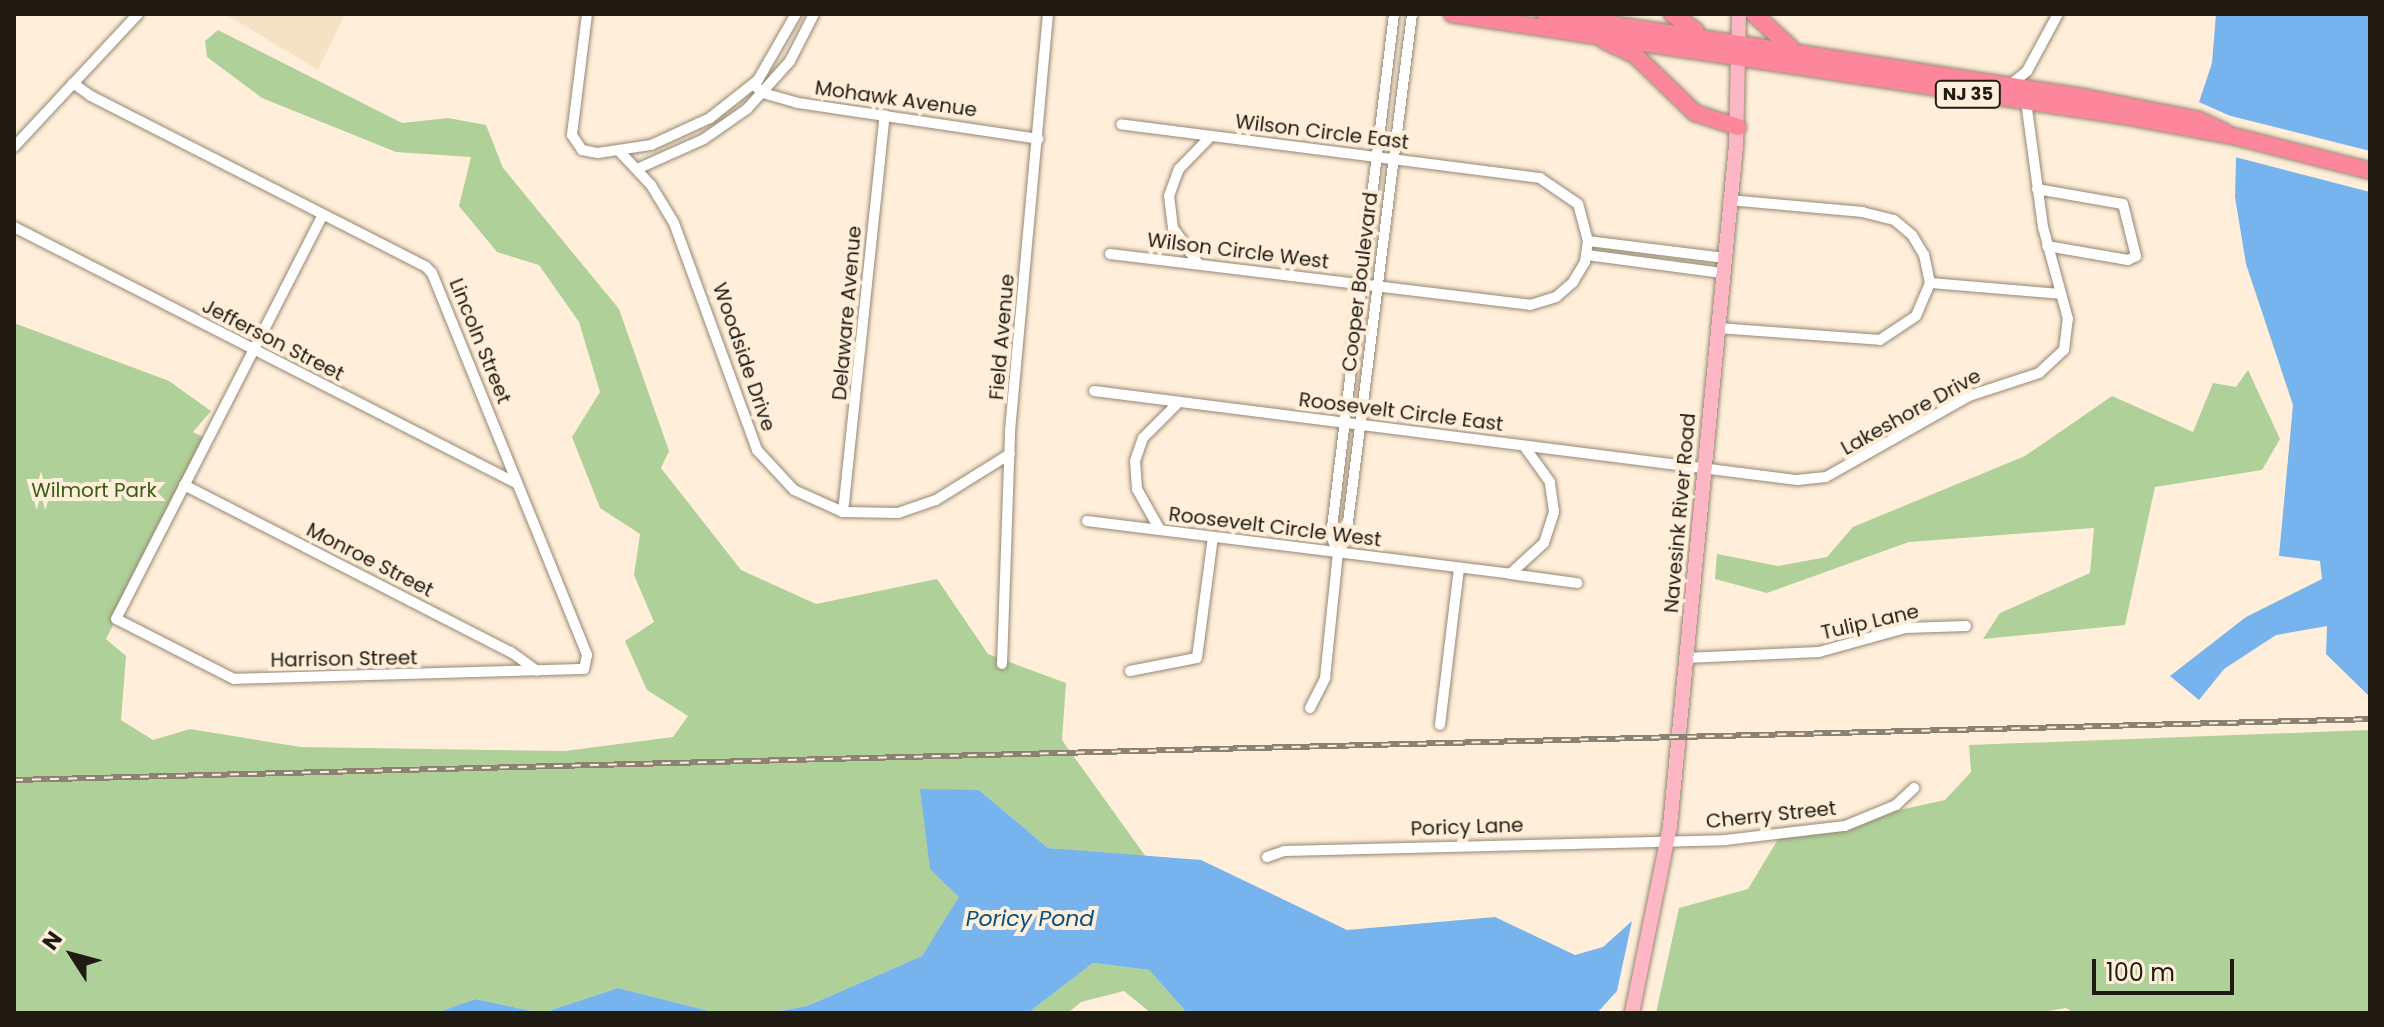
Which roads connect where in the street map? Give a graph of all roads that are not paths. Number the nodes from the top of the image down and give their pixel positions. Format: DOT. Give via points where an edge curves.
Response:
graph roads {
  1 [pos="138,14"];
  2 [pos="587,14"];
  3 [pos="796,14"];
  4 [pos="814,14"];
  5 [pos="1048,14"];
  6 [pos="1394,14"];
  7 [pos="1412,14"];
  8 [pos="1452,14"];
  9 [pos="1545,14"];
  10 [pos="1672,14"];
  11 [pos="1739,14"];
  12 [pos="1754,14"];
  13 [pos="2058,14"];
  14 [pos="1581,31"];
  15 [pos="1708,38"];
  16 [pos="1740,50"];
  17 [pos="1795,50"];
  18 [pos="73,83"];
  19 [pos="753,84"];
  20 [pos="2009,86"];
  21 [pos="763,93"];
  22 [pos="2026,102"];
  23 [pos="885,115"];
  24 [pos="1121,124"];
  25 [pos="1738,127"];
  26 [pos="1211,136"];
  27 [pos="2237,137"];
  28 [pos="1038,139"];
  29 [pos="14,147"];
  30 [pos="620,152"];
  31 [pos="1379,157"];
  32 [pos="1394,159"];
  33 [pos="637,169"];
  34 [pos="2370,171"];
  35 [pos="2037,189"];
  36 [pos="1729,200"];
  37 [pos="323,215"];
  38 [pos="14,227"];
  39 [pos="1588,241"];
  40 [pos="2047,246"];
  41 [pos="1110,254"];
  42 [pos="1587,255"];
  43 [pos="1197,262"];
  44 [pos="1723,265"];
  45 [pos="1930,283"];
  46 [pos="1363,285"];
  47 [pos="1377,288"];
  48 [pos="2061,294"];
  49 [pos="1718,328"];
  50 [pos="254,350"];
  51 [pos="1094,391"];
  52 [pos="1177,404"];
  53 [pos="1346,423"];
  54 [pos="1360,425"];
  55 [pos="1524,446"];
  56 [pos="1010,454"];
  57 [pos="1704,468"];
  58 [pos="516,483"];
  59 [pos="184,485"];
  60 [pos="843,512"];
  61 [pos="1087,521"];
  62 [pos="1160,530"];
  63 [pos="1213,537"];
  64 [pos="1338,553"];
  65 [pos="1459,568"];
  66 [pos="1510,574"];
  67 [pos="1577,583"];
  68 [pos="1966,626"];
  69 [pos="1686,658"];
  70 [pos="1002,664"];
  71 [pos="587,666"];
  72 [pos="537,671"];
  73 [pos="1130,671"];
  74 [pos="1310,708"];
  75 [pos="1440,725"];
  76 [pos="1914,788"];
  77 [pos="1668,840"];
  78 [pos="1267,857"];
  79 [pos="1632,1013"];
  1 -- 18 [label="street"];
  2 -- 30 [label="street" via="573,139 589,152"];
  3 -- 19 [label="street"];
  4 -- 21 [label="street" via="790,61"];
  5 -- 28 [label="street, Field Avenue"];
  6 -- 31 [label="street, Cooper Boulevard"];
  7 -- 32 [label="street, Cooper Boulevard"];
  8 -- 14 [label="highway, NJ 35"];
  9 -- 15 [label="highway, NJ 35"];
  10 -- 15 [label="highway"];
  11 -- 16 [label="main road, Navesink River Road"];
  12 -- 17 [label="highway"];
  13 -- 20 [label="street" via="2027,71"];
  14 -- 16 [label="highway, NJ 35"];
  14 -- 25 [label="highway" via="1635,55 1695,113"];
  15 -- 16 [label="highway, NJ 35"];
  16 -- 17 [label="highway, NJ 35"];
  16 -- 22 [label="highway, NJ 35"];
  16 -- 25 [label="main road, Navesink River Road"];
  17 -- 20 [label="highway, NJ 35"];
  18 -- 29 [label="street"];
  18 -- 37 [label="street, Lincoln Street"];
  19 -- 21 [label="street"];
  19 -- 30 [label="street" via="682,133"];
  20 -- 27 [label="highway, NJ 35" via="2129,105"];
  21 -- 23 [label="street, Mohawk Avenue"];
  21 -- 33 [label="street" via="704,139"];
  22 -- 27 [label="highway, NJ 35"];
  22 -- 35 [label="street, Lakeshore Drive"];
  23 -- 28 [label="street, Mohawk Avenue"];
  23 -- 60 [label="street, Delaware Avenue"];
  24 -- 26 [label="street, Wilson Circle East"];
  25 -- 36 [label="main road, Navesink River Road"];
  26 -- 31 [label="street, Wilson Circle East"];
  26 -- 43 [label="street" via="1179,169 1169,196 1173,228"];
  27 -- 34 [label="highway, NJ 35"];
  28 -- 56 [label="street, Field Avenue"];
  30 -- 33 [label="street, Woodside Drive"];
  31 -- 32 [label="street, Wilson Circle East"];
  31 -- 46 [label="street, Cooper Boulevard"];
  32 -- 39 [label="street, Wilson Circle East" via="1551,182 1570,195 1587,225"];
  32 -- 47 [label="street, Cooper Boulevard"];
  33 -- 60 [label="street, Woodside Drive" via="682,240 757,450 794,490"];
  35 -- 40 [label="street, Lakeshore Drive"];
  35 -- 40 [label="street" via="2123,204 2136,256 2128,260"];
  36 -- 44 [label="main road, Navesink River Road"];
  36 -- 45 [label="street" via="1894,220 1924,255"];
  37 -- 50 [label="street"];
  37 -- 58 [label="street, Lincoln Street" via="432,273"];
  38 -- 50 [label="street, Jefferson Street"];
  39 -- 42 [label="street"];
  39 -- 44 [label="street"];
  40 -- 48 [label="street, Lakeshore Drive"];
  41 -- 43 [label="street, Wilson Circle West"];
  42 -- 44 [label="street"];
  42 -- 47 [label="street, Wilson Circle West" via="1573,282 1556,297 1530,305"];
  43 -- 46 [label="street, Wilson Circle West"];
  44 -- 49 [label="main road, Navesink River Road"];
  45 -- 48 [label="street"];
  45 -- 49 [label="street" via="1916,316 1880,340"];
  46 -- 47 [label="street, Wilson Circle West"];
  46 -- 53 [label="street, Cooper Boulevard"];
  47 -- 54 [label="street, Cooper Boulevard"];
  48 -- 57 [label="street, Lakeshore Drive" via="2067,340 2051,366 1969,396 1853,465 1812,480"];
  49 -- 57 [label="main road, Navesink River Road"];
  50 -- 58 [label="street, Jefferson Street"];
  50 -- 59 [label="street"];
  51 -- 52 [label="street, Roosevelt Circle East"];
  52 -- 53 [label="street, Roosevelt Circle East"];
  52 -- 62 [label="street" via="1143,438 1135,461 1137,489"];
  53 -- 54 [label="street, Roosevelt Circle East"];
  53 -- 64 [label="street, Cooper Boulevard" via="1330,540"];
  54 -- 55 [label="street, Roosevelt Circle East"];
  54 -- 64 [label="street, Cooper Boulevard" via="1346,538"];
  55 -- 57 [label="street, Roosevelt Circle East"];
  55 -- 66 [label="street" via="1550,482 1554,512 1544,543"];
  56 -- 60 [label="street, Woodside Drive" via="963,486 915,509 879,515"];
  56 -- 70 [label="street, Field Avenue"];
  57 -- 69 [label="main road, Navesink River Road"];
  58 -- 71 [label="street, Lincoln Street"];
  59 -- 72 [label="street, Monroe Street" via="511,652"];
  59 -- 72 [label="street, Harrison Street" via="116,619 234,679"];
  61 -- 62 [label="street, Roosevelt Circle West"];
  62 -- 63 [label="street, Roosevelt Circle West"];
  63 -- 64 [label="street, Roosevelt Circle West"];
  63 -- 73 [label="street" via="1197,658"];
  64 -- 65 [label="street, Roosevelt Circle West"];
  64 -- 74 [label="street, Cooper Boulevard" via="1325,678"];
  65 -- 66 [label="street, Roosevelt Circle West"];
  65 -- 75 [label="street"];
  66 -- 67 [label="street"];
  68 -- 69 [label="street, Tulip Lane" via="1905,628 1819,652"];
  69 -- 77 [label="main road, Navesink River Road"];
  71 -- 72 [label="street, Harrison Street"];
  76 -- 77 [label="street, Cherry Street" via="1896,805 1845,826 1725,840"];
  77 -- 78 [label="street, Poricy Lane" via="1284,851"];
  77 -- 79 [label="main road, Navesink River Road"];
}
